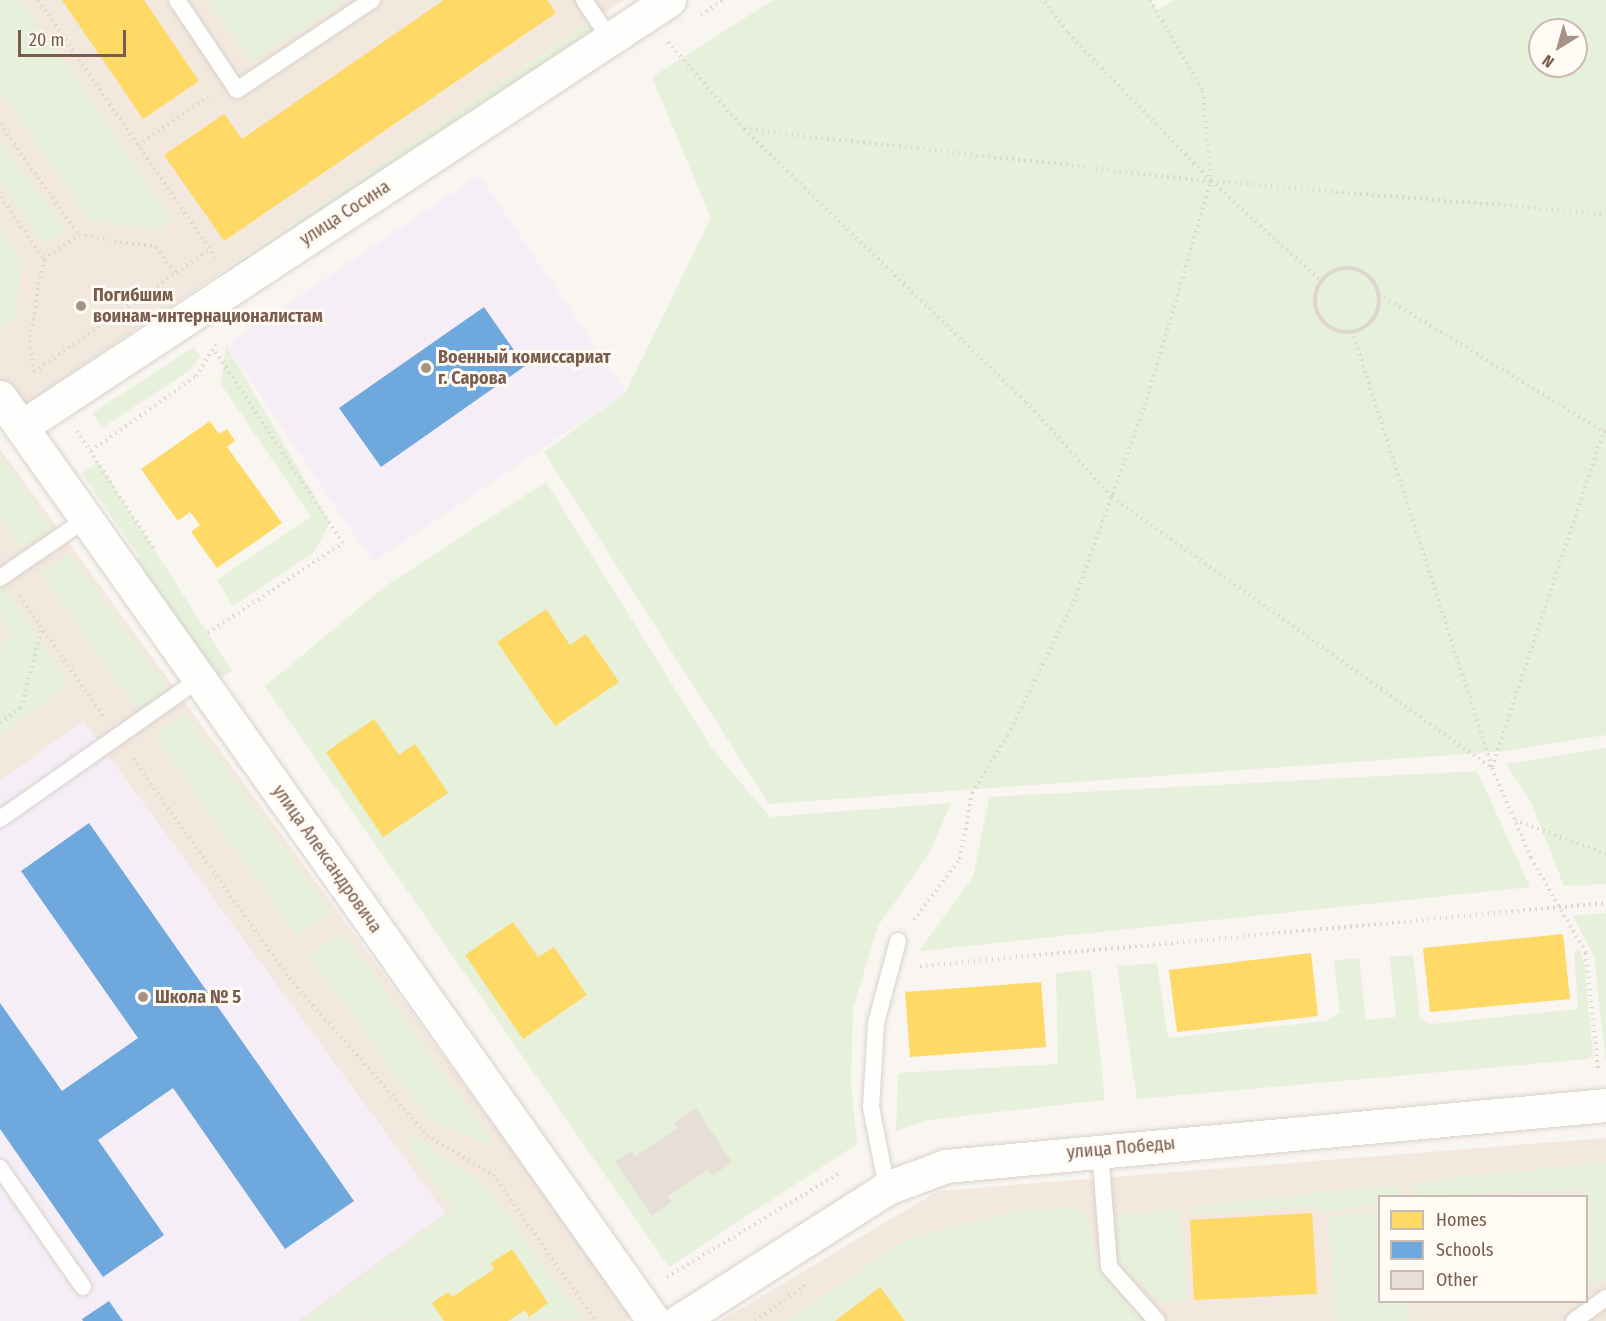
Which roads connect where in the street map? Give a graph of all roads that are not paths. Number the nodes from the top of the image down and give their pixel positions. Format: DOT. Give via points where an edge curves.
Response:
graph roads {
  1 [pos="177,0"];
  2 [pos="372,0"];
  3 [pos="584,0"];
  4 [pos="669,0"];
  5 [pos="610,39"];
  6 [pos="0,397"];
  7 [pos="21,427"];
  8 [pos="86,519"];
  9 [pos="3,576"];
  10 [pos="199,679"];
  11 [pos="0,819"];
  12 [pos="898,941"];
  13 [pos="1602,1091"];
  14 [pos="1100,1149"];
  15 [pos="0,1168"];
  16 [pos="888,1188"];
  17 [pos="83,1287"];
  18 [pos="1606,1298"];
  19 [pos="654,1321"];
  20 [pos="679,1321"];
  21 [pos="1157,1321"];
  22 [pos="1575,1321"];
  1 -- 2 [label="lane" via="237,90"];
  3 -- 5 [label="lane"];
  4 -- 5 [label="street, улица Сосина"];
  5 -- 7 [label="street, улица Сосина"];
  6 -- 7 [label="street, улица Александровича"];
  7 -- 8 [label="street, улица Александровича"];
  8 -- 9 [label="lane"];
  8 -- 10 [label="street, улица Александровича"];
  10 -- 11 [label="lane"];
  10 -- 19 [label="street, улица Александровича"];
  12 -- 16 [label="lane" via="876,1023 871,1107"];
  13 -- 14 [label="street, улица Победы"];
  14 -- 16 [label="street, улица Победы" via="946,1166"];
  14 -- 21 [label="lane" via="1109,1267"];
  15 -- 17 [label="lane"];
  16 -- 20 [label="street, улица Победы"];
  18 -- 22 [label="lane"];
}
